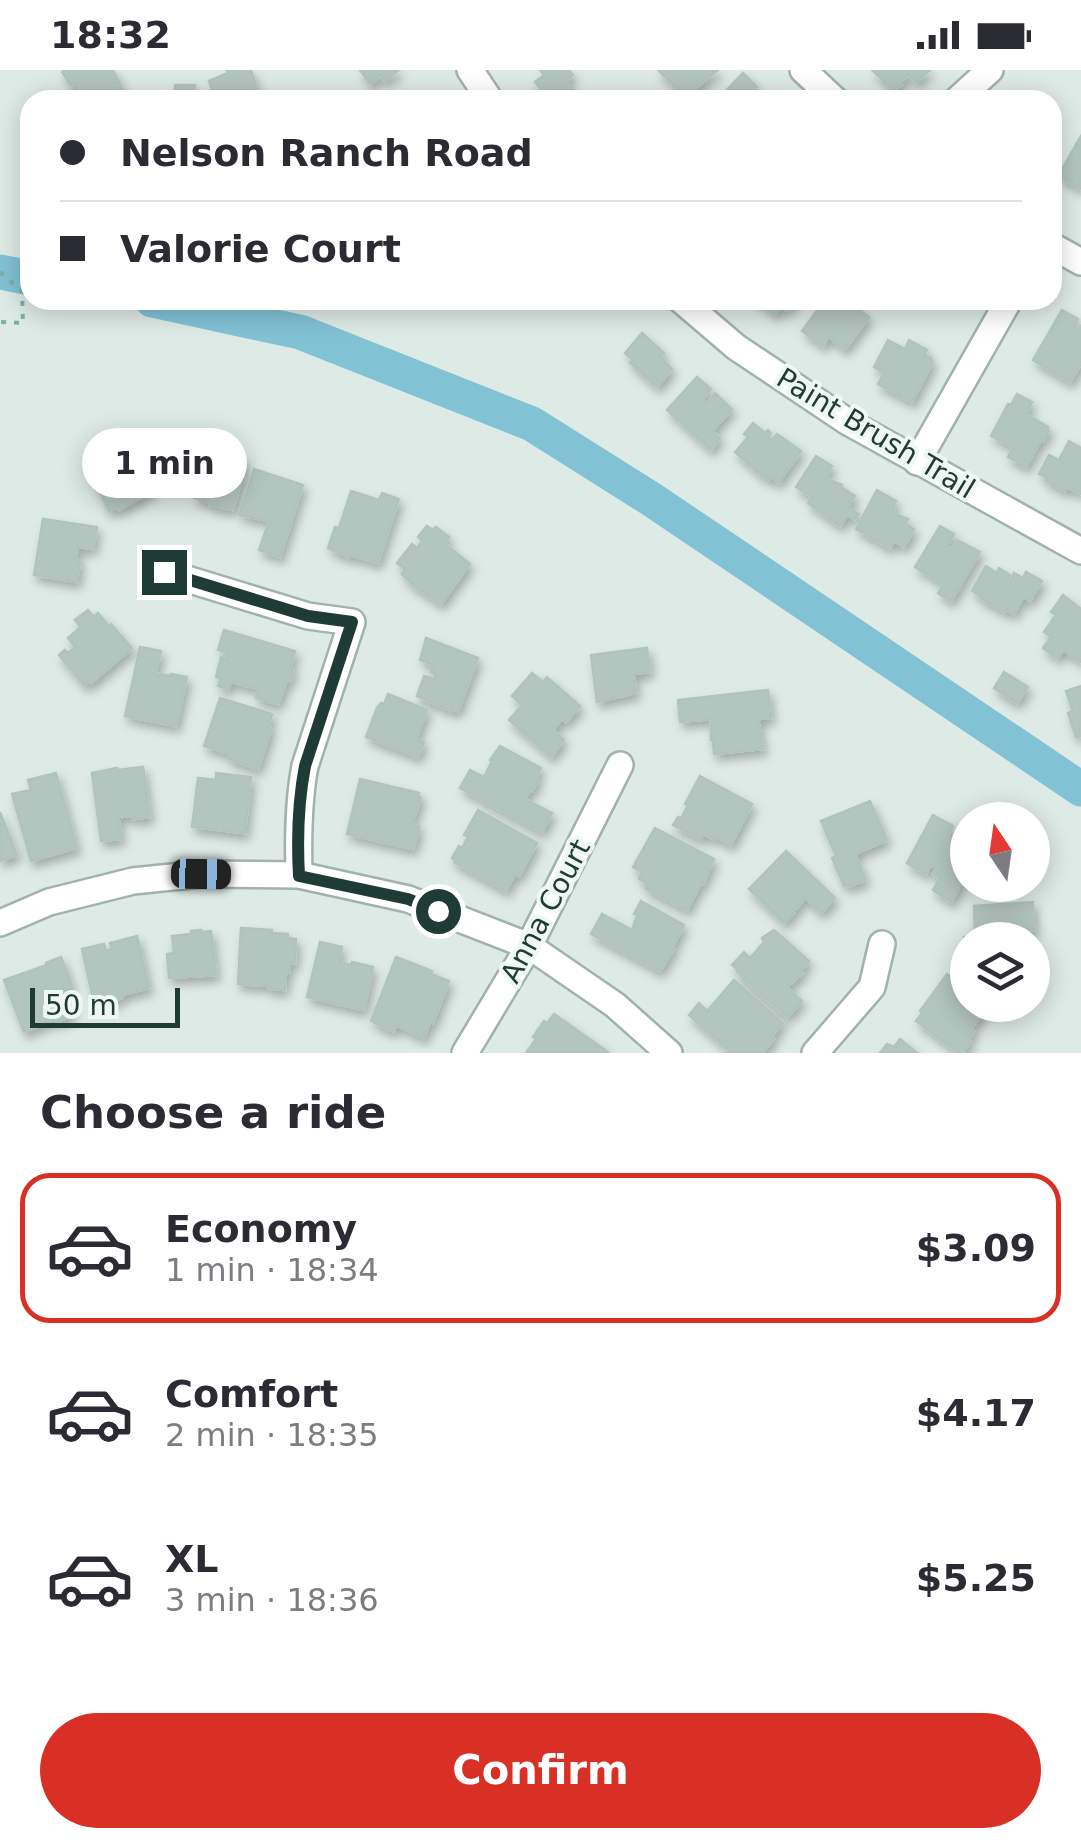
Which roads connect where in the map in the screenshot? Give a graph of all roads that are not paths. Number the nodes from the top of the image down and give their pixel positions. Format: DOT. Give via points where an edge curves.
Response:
graph roads {
  1 [pos="803,70"];
  2 [pos="990,70"];
  3 [pos="825,90"];
  4 [pos="968,90"];
  5 [pos="693,310"];
  6 [pos="1004,310"];
  7 [pos="917,462"];
  8 [pos="1081,551"];
  9 [pos="164,572"];
  10 [pos="620,765"];
  11 [pos="299,876"];
  12 [pos="0,923"];
  13 [pos="882,944"];
  14 [pos="529,946"];
  15 [pos="465,1053"];
  16 [pos="670,1053"];
  17 [pos="815,1053"];
  1 -- 3 [label="street"];
  2 -- 4 [label="street"];
  5 -- 7 [label="street, Paint Brush Trail" via="848,422"];
  6 -- 7 [label="street"];
  7 -- 8 [label="street, Paint Brush Trail"];
  9 -- 11 [label="street" via="308,616 352,622 305,766"];
  10 -- 14 [label="street, Anna Court"];
  11 -- 12 [label="street" via="133,881 49,902"];
  11 -- 14 [label="street" via="408,899"];
  13 -- 17 [label="street" via="872,987"];
  14 -- 15 [label="street, Anna Court"];
  14 -- 16 [label="street"];
}
